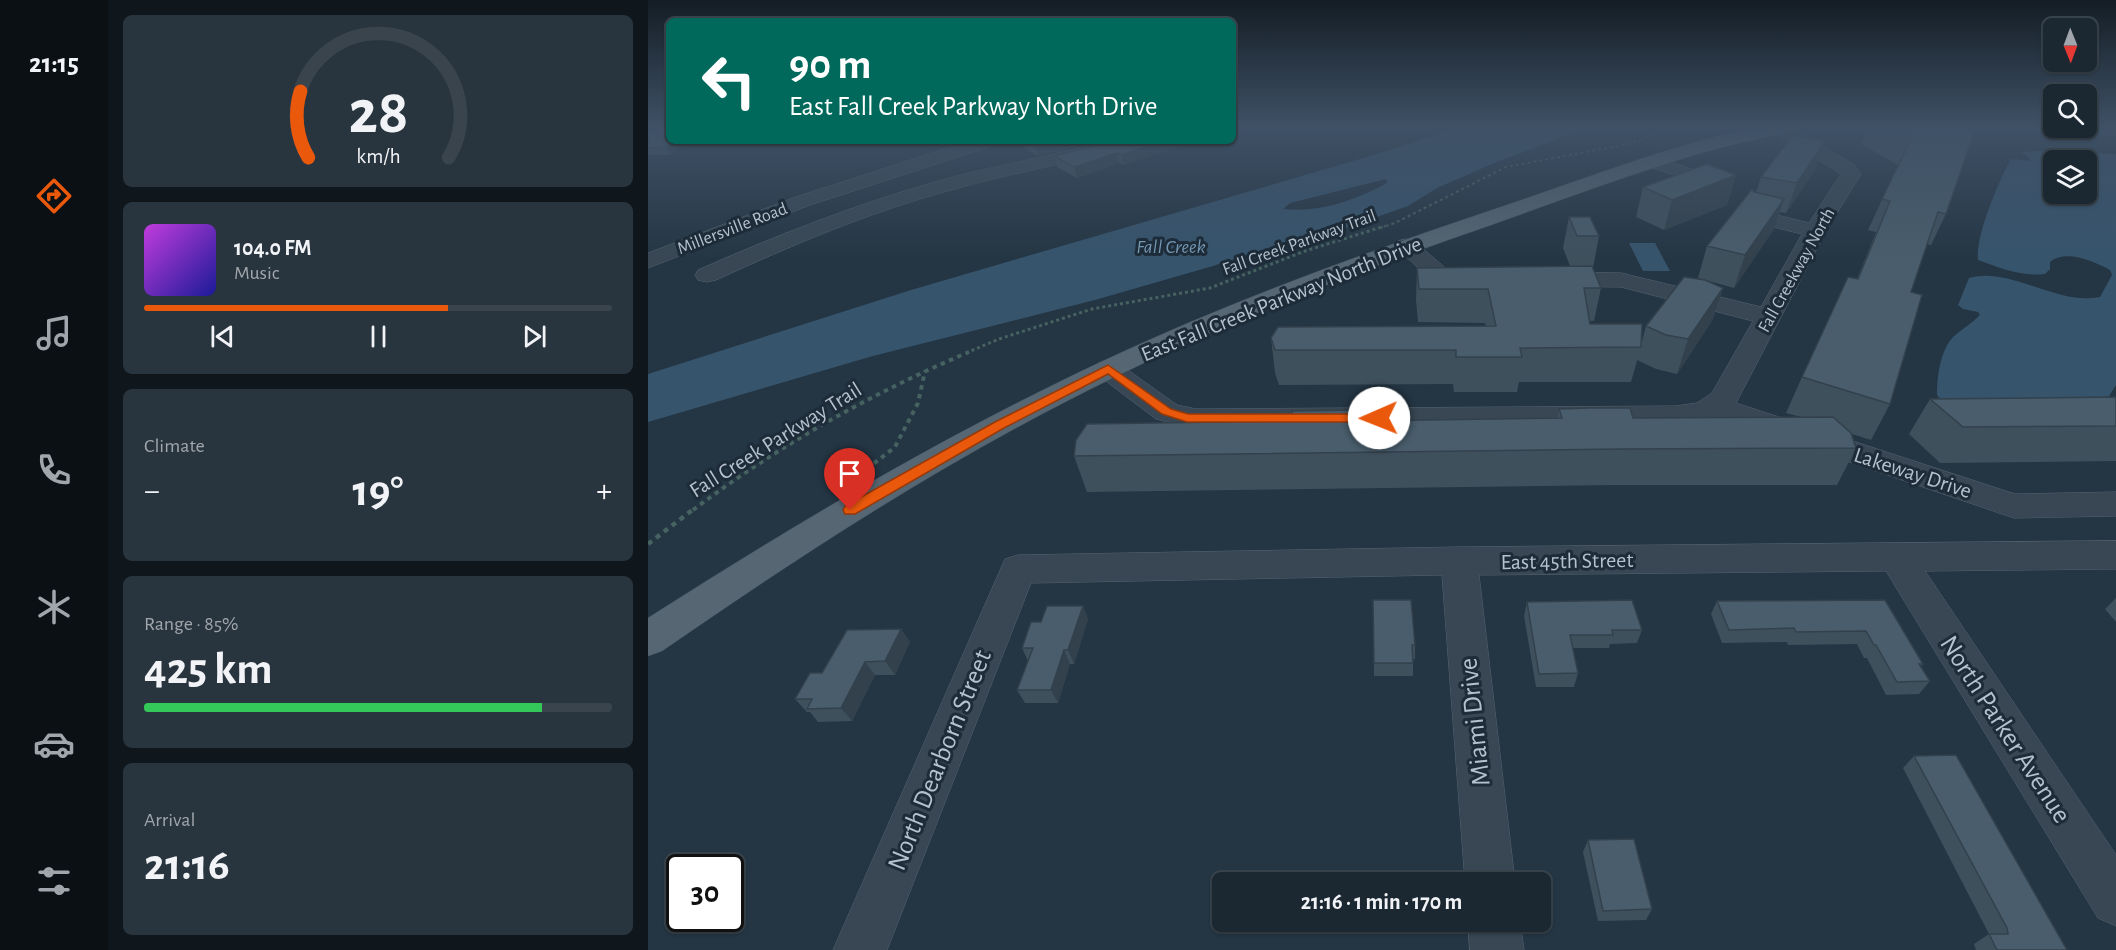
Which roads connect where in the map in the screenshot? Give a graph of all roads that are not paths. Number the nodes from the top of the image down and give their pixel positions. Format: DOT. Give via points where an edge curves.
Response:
graph roads {
  1 [pos="899,170"];
  2 [pos="1012,170"];
  3 [pos="1630,170"];
  4 [pos="1677,170"];
  5 [pos="1848,170"];
  6 [pos="1717,185"];
  7 [pos="1753,215"];
  8 [pos="756,218"];
  9 [pos="1815,231"];
  10 [pos="799,235"];
  11 [pos="1406,246"];
  12 [pos="648,261"];
  13 [pos="707,274"];
  14 [pos="1492,279"];
  15 [pos="1527,279"];
  16 [pos="1769,317"];
  17 [pos="1108,369"];
  18 [pos="1715,406"];
  19 [pos="2116,504"];
  20 [pos="2116,555"];
  21 [pos="1896,557"];
  22 [pos="1459,561"];
  23 [pos="1018,569"];
  24 [pos="648,639"];
  25 [pos="1489,872"];
  26 [pos="2116,900"];
  27 [pos="1495,932"];
  28 [pos="860,950"];
  29 [pos="1497,950"];
  1 -- 8 [label="street, Millersville Road"];
  2 -- 10 [label="street" via="942,186"];
  3 -- 11 [label="main road, East Fall Creek Parkway North Drive"];
  4 -- 6 [label="street"];
  5 -- 9 [label="street, Fall Creekway North"];
  7 -- 9 [label="street"];
  8 -- 10 [label="street"];
  8 -- 12 [label="street, Millersville Road"];
  9 -- 16 [label="street, Fall Creekway North"];
  10 -- 13 [label="street"];
  11 -- 14 [label="street" via="1444,279"];
  11 -- 17 [label="main road, East Fall Creek Parkway North Drive" via="1258,303"];
  15 -- 16 [label="street" via="1621,280"];
  16 -- 18 [label="street, Fall Creekway North" via="1724,398"];
  17 -- 18 [label="street" via="1167,412 1196,419 1676,416 1697,414"];
  17 -- 24 [label="main road, East Fall Creek Parkway North Drive" via="999,425 850,510"];
  18 -- 19 [label="street, Lakeway Drive" via="2014,506"];
  20 -- 21 [label="street, East 45th Street"];
  21 -- 22 [label="street, East 45th Street"];
  21 -- 26 [label="street, North Parker Avenue"];
  22 -- 23 [label="street, East 45th Street"];
  22 -- 25 [label="street, Miami Drive"];
  23 -- 28 [label="street, North Dearborn Street"];
  27 -- 29 [label="street"];
}
